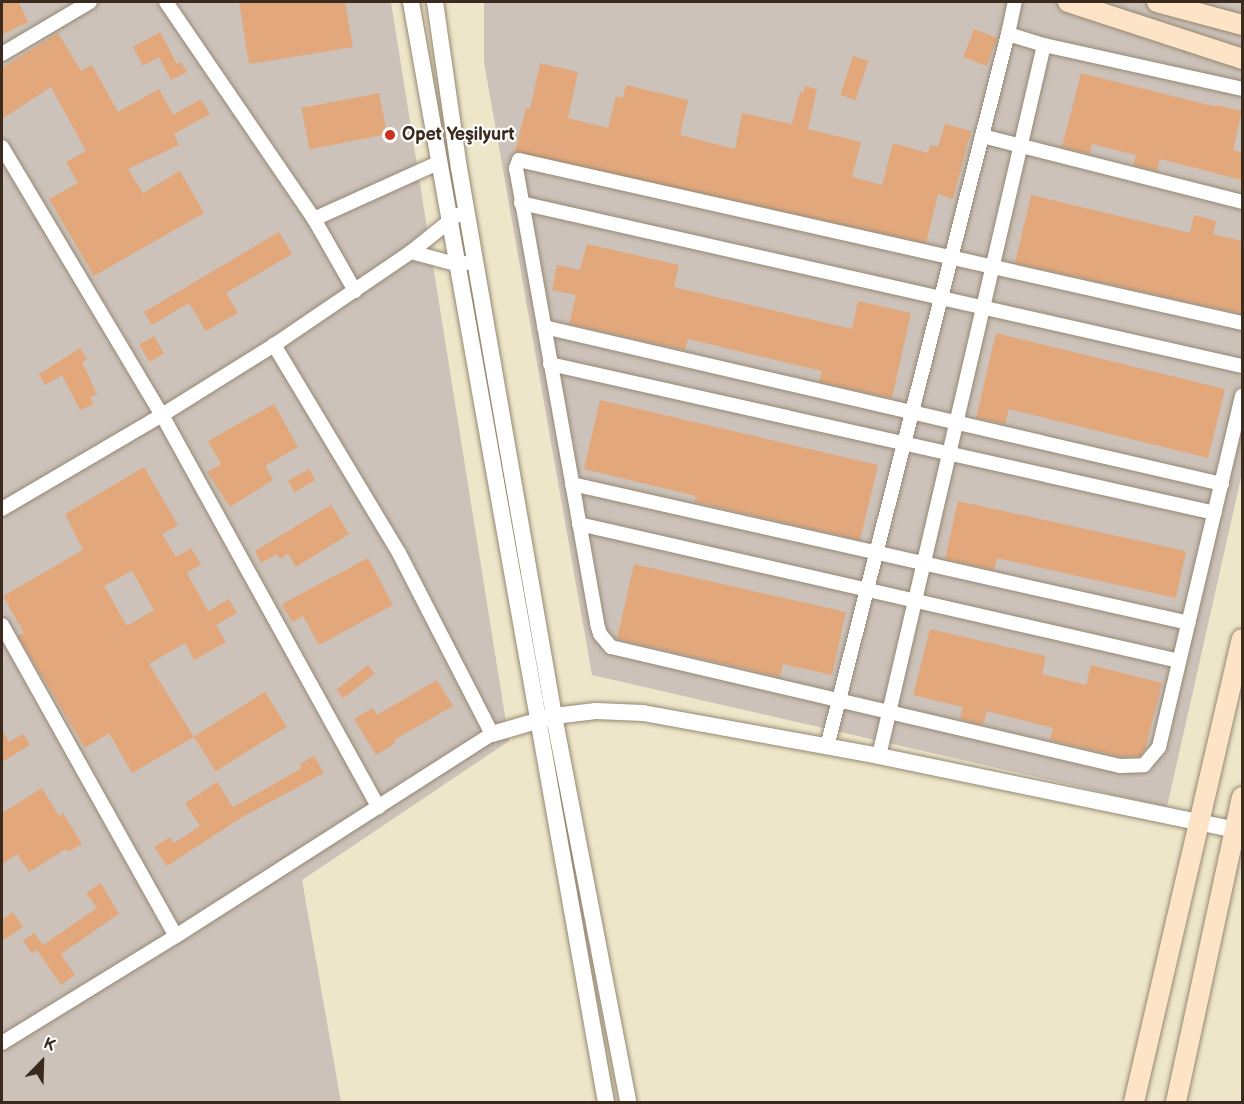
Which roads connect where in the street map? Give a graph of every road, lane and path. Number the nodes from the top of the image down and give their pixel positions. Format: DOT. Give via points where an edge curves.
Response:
graph roads {
  1 [pos="90,2"];
  2 [pos="166,2"];
  3 [pos="411,2"];
  4 [pos="435,2"];
  5 [pos="1015,2"];
  6 [pos="1068,2"];
  7 [pos="1157,2"];
  8 [pos="1242,25"];
  9 [pos="1008,34"];
  10 [pos="1044,45"];
  11 [pos="2,54"];
  12 [pos="1242,59"];
  13 [pos="1242,89"];
  14 [pos="982,136"];
  15 [pos="1021,146"];
  16 [pos="2,147"];
  17 [pos="440,162"];
  18 [pos="1242,202"];
  19 [pos="521,203"];
  20 [pos="466,208"];
  21 [pos="314,219"];
  22 [pos="450,219"];
  23 [pos="411,252"];
  24 [pos="951,257"];
  25 [pos="475,260"];
  26 [pos="459,265"];
  27 [pos="993,267"];
  28 [pos="355,291"];
  29 [pos="941,298"];
  30 [pos="983,307"];
  31 [pos="1242,323"];
  32 [pos="544,327"];
  33 [pos="274,345"];
  34 [pos="550,364"];
  35 [pos="1242,366"];
  36 [pos="1242,396"];
  37 [pos="912,412"];
  38 [pos="162,415"];
  39 [pos="957,423"];
  40 [pos="904,443"];
  41 [pos="950,453"];
  42 [pos="572,484"];
  43 [pos="1222,484"];
  44 [pos="2,509"];
  45 [pos="1215,513"];
  46 [pos="579,524"];
  47 [pos="876,552"];
  48 [pos="924,563"];
  49 [pos="867,589"];
  50 [pos="915,601"];
  51 [pos="1189,623"];
  52 [pos="2,625"];
  53 [pos="1242,639"];
  54 [pos="1179,661"];
  55 [pos="839,700"];
  56 [pos="890,712"];
  57 [pos="547,718"];
  58 [pos="492,734"];
  59 [pos="827,747"];
  60 [pos="879,756"];
  61 [pos="1242,797"];
  62 [pos="378,807"];
  63 [pos="1199,824"];
  64 [pos="1236,830"];
  65 [pos="176,936"];
  66 [pos="2,1043"];
  67 [pos="606,1102"];
  68 [pos="628,1102"];
  69 [pos="1134,1102"];
  70 [pos="1176,1102"];
  1 -- 11 [label="street"];
  2 -- 21 [label="street"];
  3 -- 17 [label="street"];
  4 -- 20 [label="street"];
  5 -- 9 [label="street"];
  6 -- 12 [label="main road"];
  7 -- 8 [label="main road"];
  9 -- 10 [label="street"];
  9 -- 14 [label="street"];
  10 -- 13 [label="street"];
  10 -- 15 [label="street"];
  14 -- 15 [label="street"];
  14 -- 24 [label="street"];
  15 -- 18 [label="street"];
  15 -- 27 [label="street"];
  16 -- 38 [label="street"];
  17 -- 21 [label="street"];
  17 -- 22 [label="street"];
  19 -- 24 [label="street" via="516,168 519,159"];
  19 -- 29 [label="street"];
  19 -- 32 [label="street"];
  20 -- 22 [label="street"];
  20 -- 25 [label="street"];
  21 -- 28 [label="street"];
  22 -- 23 [label="street"];
  22 -- 26 [label="street"];
  23 -- 26 [label="street"];
  23 -- 28 [label="street"];
  24 -- 27 [label="street"];
  24 -- 29 [label="street"];
  25 -- 26 [label="street"];
  25 -- 57 [label="street"];
  26 -- 57 [label="street"];
  27 -- 30 [label="street"];
  27 -- 31 [label="street"];
  28 -- 33 [label="street"];
  29 -- 30 [label="street"];
  29 -- 37 [label="street"];
  30 -- 35 [label="street"];
  30 -- 39 [label="street"];
  32 -- 34 [label="street"];
  32 -- 37 [label="street"];
  33 -- 38 [label="street"];
  33 -- 58 [label="street" via="399,553"];
  34 -- 40 [label="street"];
  34 -- 42 [label="street"];
  36 -- 43 [label="street"];
  37 -- 39 [label="street"];
  37 -- 40 [label="street"];
  38 -- 44 [label="street"];
  38 -- 62 [label="street"];
  39 -- 41 [label="street"];
  39 -- 43 [label="street"];
  40 -- 41 [label="street"];
  40 -- 47 [label="street"];
  41 -- 45 [label="street"];
  41 -- 48 [label="street"];
  42 -- 46 [label="street"];
  42 -- 47 [label="street"];
  43 -- 45 [label="street"];
  45 -- 51 [label="street"];
  46 -- 49 [label="street"];
  46 -- 55 [label="street" via="600,634 611,647"];
  47 -- 48 [label="street"];
  47 -- 49 [label="street"];
  48 -- 50 [label="street"];
  48 -- 51 [label="street"];
  49 -- 50 [label="street"];
  49 -- 55 [label="street"];
  50 -- 54 [label="street"];
  50 -- 56 [label="street"];
  51 -- 54 [label="street"];
  52 -- 65 [label="street"];
  53 -- 63 [label="main road"];
  54 -- 56 [label="street" via="1159,747 1144,765 1120,766"];
  55 -- 56 [label="street"];
  55 -- 59 [label="street"];
  56 -- 60 [label="street"];
  57 -- 58 [label="street"];
  57 -- 59 [label="street" via="596,711 643,712"];
  57 -- 67 [label="street"];
  57 -- 68 [label="street"];
  58 -- 62 [label="street"];
  59 -- 60 [label="street"];
  60 -- 63 [label="street"];
  61 -- 64 [label="main road"];
  62 -- 65 [label="street"];
  63 -- 64 [label="street"];
  63 -- 69 [label="main road"];
  64 -- 70 [label="main road"];
  65 -- 66 [label="street"];
}
